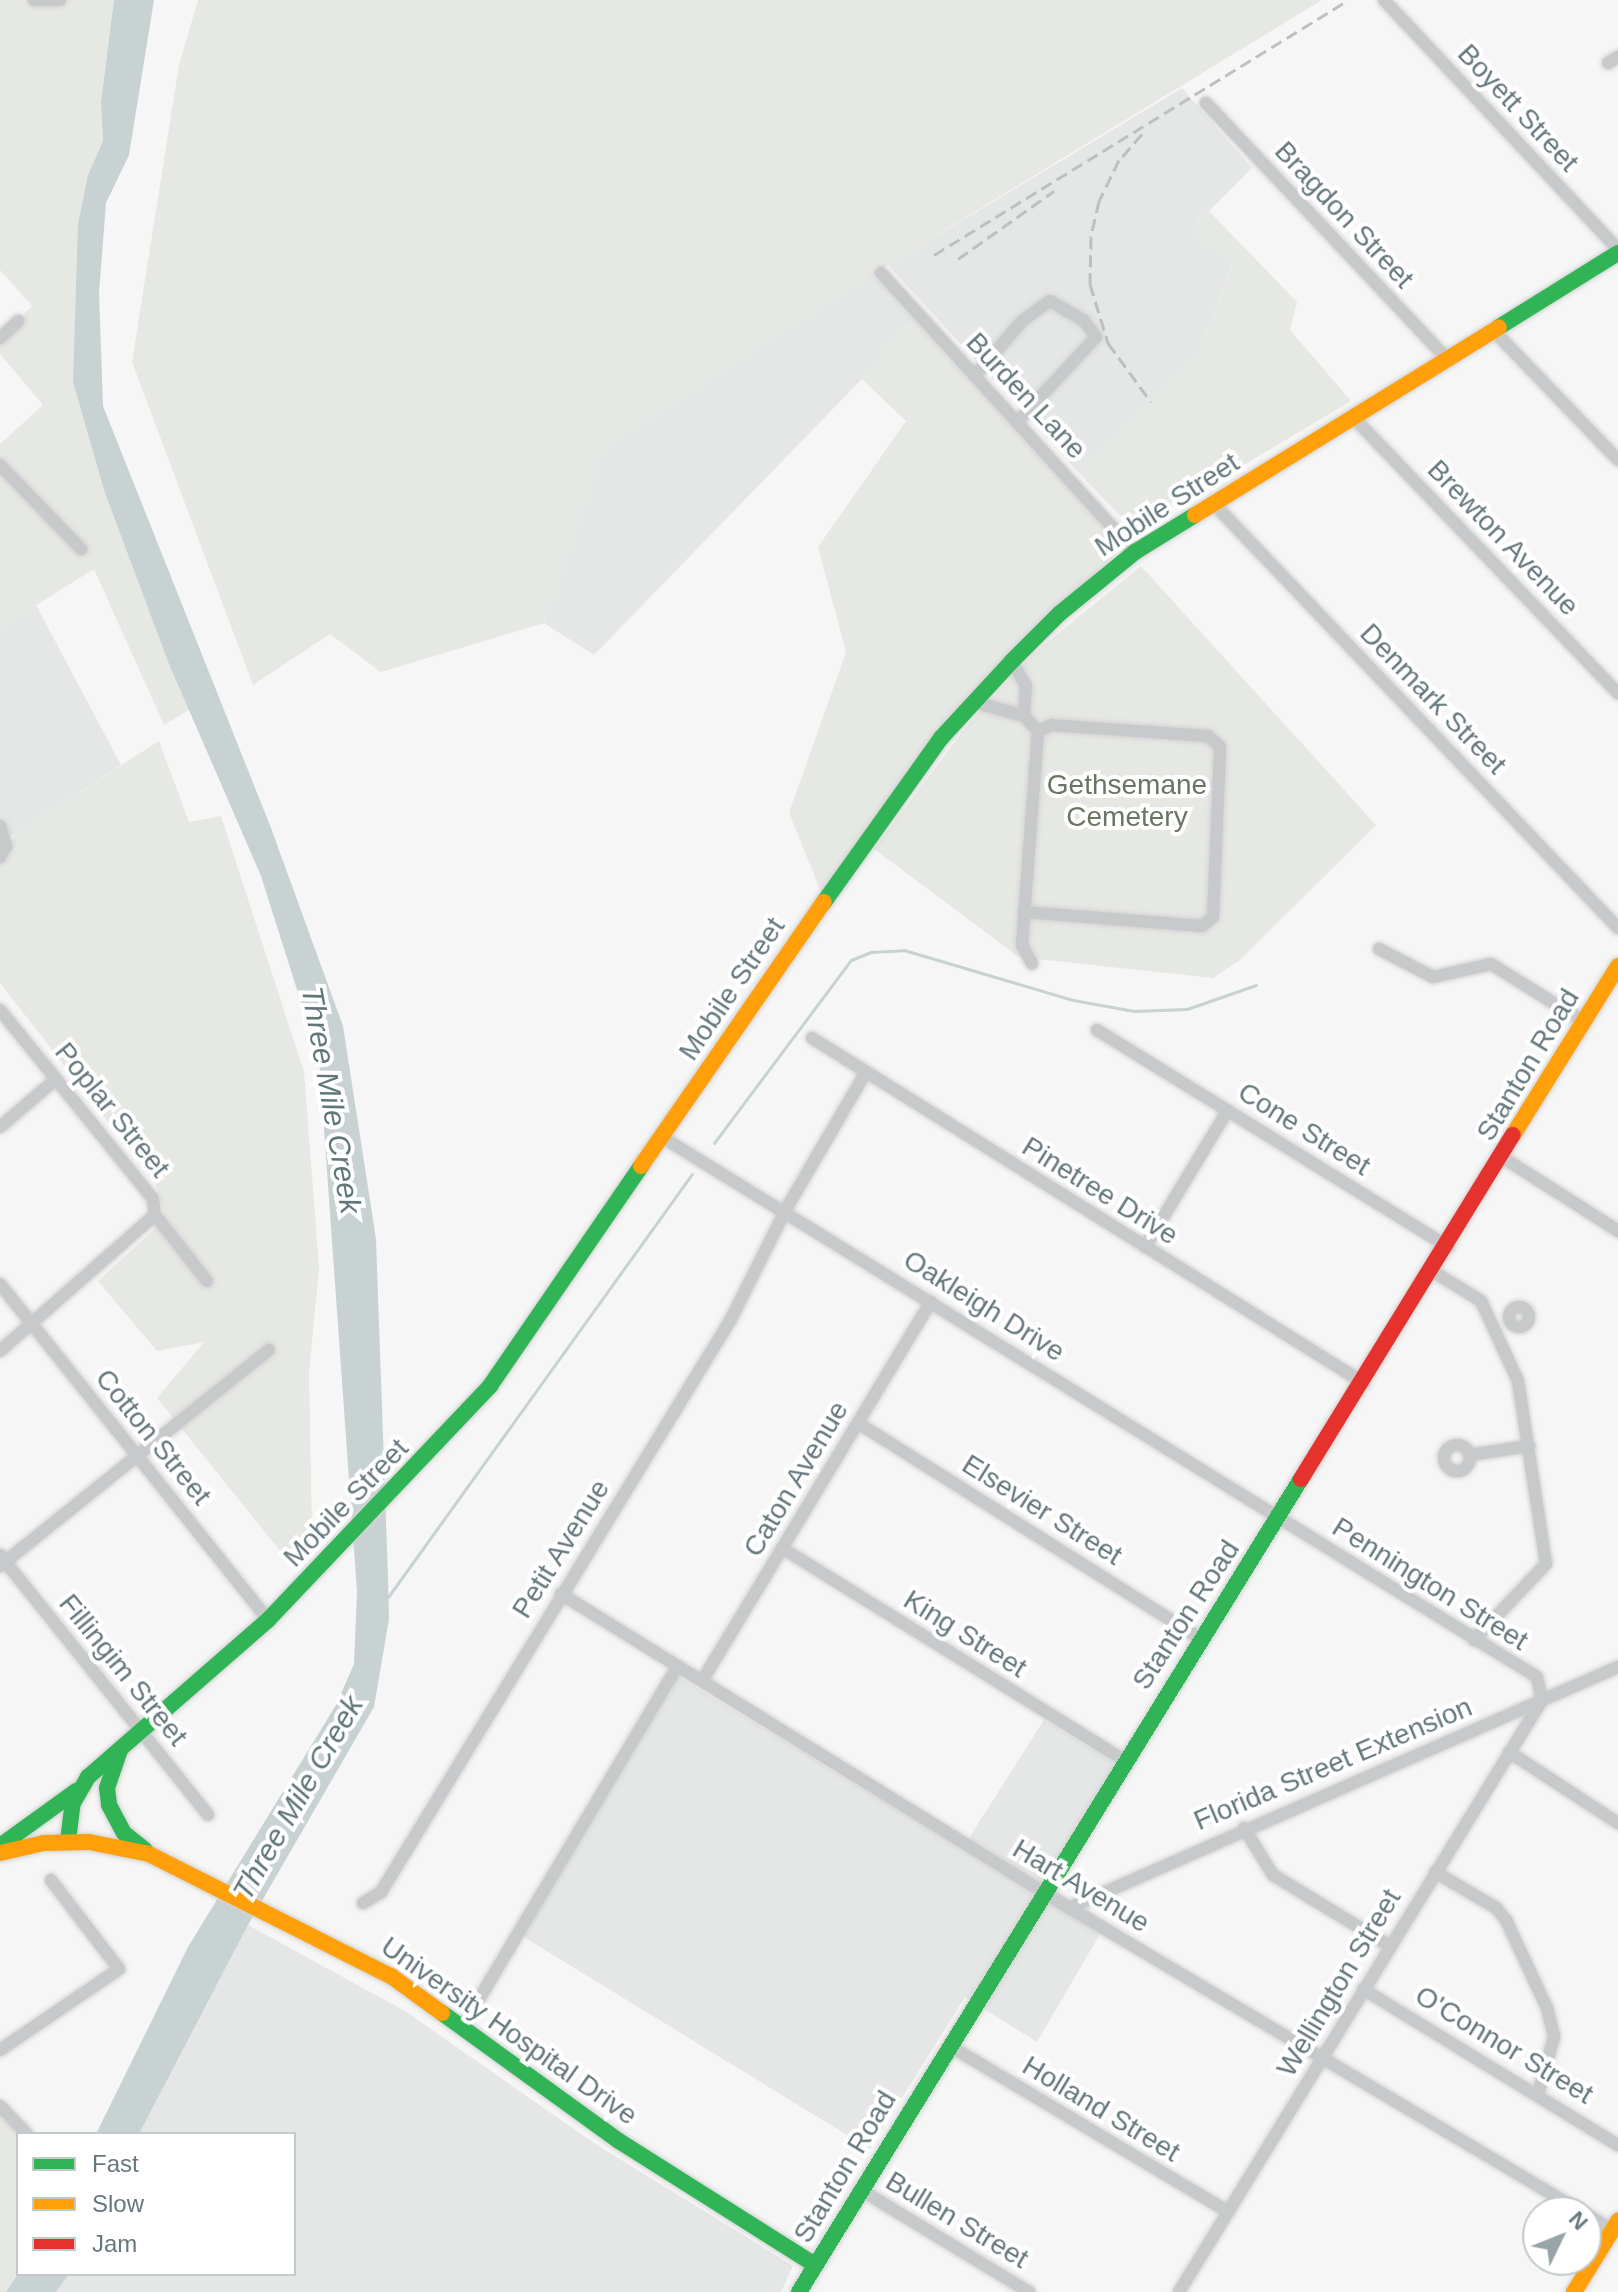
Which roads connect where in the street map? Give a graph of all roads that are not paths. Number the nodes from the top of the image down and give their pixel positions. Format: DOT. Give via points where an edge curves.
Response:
graph roads {
  1 [pos="34,0"];
  2 [pos="60,0"];
  3 [pos="1384,0"];
  4 [pos="1206,103"];
  5 [pos="1618,251"];
  6 [pos="881,273"];
  7 [pos="18,321"];
  8 [pos="1493,330"];
  9 [pos="0,338"];
  10 [pos="1447,359"];
  11 [pos="975,376"];
  12 [pos="1353,417"];
  13 [pos="1017,422"];
  14 [pos="1618,460"];
  15 [pos="0,465"];
  16 [pos="1213,503"];
  17 [pos="81,549"];
  18 [pos="1135,552"];
  19 [pos="1012,661"];
  20 [pos="1618,693"];
  21 [pos="974,702"];
  22 [pos="1024,716"];
  23 [pos="1038,731"];
  24 [pos="0,826"];
  25 [pos="0,857"];
  26 [pos="1024,912"];
  27 [pos="1618,928"];
  28 [pos="1379,949"];
  29 [pos="1032,964"];
  30 [pos="1618,966"];
  31 [pos="1613,988"];
  32 [pos="0,1010"];
  33 [pos="1584,1022"];
  34 [pos="1097,1030"];
  35 [pos="812,1038"];
  36 [pos="865,1074"];
  37 [pos="56,1079"];
  38 [pos="1228,1110"];
  39 [pos="0,1127"];
  40 [pos="662,1137"];
  41 [pos="1502,1157"];
  42 [pos="786,1209"];
  43 [pos="155,1215"];
  44 [pos="1618,1231"];
  45 [pos="1145,1247"];
  46 [pos="1448,1247"];
  47 [pos="1434,1272"];
  48 [pos="207,1281"];
  49 [pos="0,1284"];
  50 [pos="1481,1301"];
  51 [pos="931,1302"];
  52 [pos="1509,1315"];
  53 [pos="33,1324"];
  54 [pos="269,1350"];
  55 [pos="0,1351"];
  56 [pos="1364,1383"];
  57 [pos="858,1423"];
  58 [pos="1529,1446"];
  59 [pos="135,1453"];
  60 [pos="1469,1455"];
  61 [pos="1279,1518"];
  62 [pos="782,1548"];
  63 [pos="2,1561"];
  64 [pos="561,1594"];
  65 [pos="268,1620"];
  66 [pos="1201,1639"];
  67 [pos="1474,1640"];
  68 [pos="678,1666"];
  69 [pos="1618,1667"];
  70 [pos="702,1681"];
  71 [pos="1542,1700"];
  72 [pos="141,1731"];
  73 [pos="121,1747"];
  74 [pos="1509,1752"];
  75 [pos="1124,1760"];
  76 [pos="80,1787"];
  77 [pos="208,1815"];
  78 [pos="1618,1823"];
  79 [pos="1244,1828"];
  80 [pos="68,1841"];
  81 [pos="0,1846"];
  82 [pos="0,1853"];
  83 [pos="149,1854"];
  84 [pos="1435,1872"];
  85 [pos="51,1880"];
  86 [pos="1043,1892"];
  87 [pos="363,1903"];
  88 [pos="1069,1908"];
  89 [pos="1390,1946"];
  90 [pos="1363,1989"];
  91 [pos="463,2026"];
  92 [pos="950,2046"];
  93 [pos="0,2050"];
  94 [pos="1323,2057"];
  95 [pos="1538,2094"];
  96 [pos="0,2106"];
  97 [pos="25,2132"];
  98 [pos="1618,2145"];
  99 [pos="861,2190"];
  100 [pos="1556,2196"];
  101 [pos="1228,2212"];
  102 [pos="1615,2226"];
  103 [pos="815,2265"];
  104 [pos="799,2292"];
  105 [pos="1029,2292"];
  106 [pos="1179,2292"];
  107 [pos="1574,2292"];
  1 -- 2 [label="street"];
  3 -- 5 [label="street, Boyett Street"];
  4 -- 10 [label="street, Bragdon Street"];
  5 -- 8 [label="street, Mobile Street"];
  6 -- 11 [label="street, Burden Lane"];
  7 -- 9 [label="street"];
  8 -- 10 [label="street, Mobile Street"];
  8 -- 14 [label="street"];
  10 -- 12 [label="street, Mobile Street"];
  11 -- 13 [label="street, Burden Lane"];
  11 -- 13 [label="street" via="1022,321 1050,301 1084,321 1096,337"];
  12 -- 16 [label="street, Mobile Street"];
  12 -- 20 [label="street, Brewton Avenue"];
  13 -- 18 [label="street, Burden Lane"];
  15 -- 17 [label="street"];
  16 -- 18 [label="street, Mobile Street"];
  16 -- 27 [label="street, Denmark Street"];
  18 -- 19 [label="street, Mobile Street" via="1059,614"];
  19 -- 21 [label="street, Mobile Street"];
  19 -- 22 [label="street" via="1026,686"];
  21 -- 22 [label="street"];
  21 -- 40 [label="street, Mobile Street" via="941,738 819,908"];
  22 -- 23 [label="street"];
  23 -- 26 [label="street"];
  23 -- 26 [label="street" via="1052,725 1208,736 1220,747 1213,917 1202,926"];
  24 -- 25 [label="street" via="6,846"];
  26 -- 29 [label="street" via="1022,945"];
  28 -- 33 [label="street" via="1433,977 1491,964"];
  30 -- 31 [label="street, Stanton Road"];
  31 -- 33 [label="street, Stanton Road"];
  32 -- 37 [label="street, Poplar Street"];
  33 -- 41 [label="street, Stanton Road"];
  34 -- 38 [label="street, Cone Street"];
  35 -- 36 [label="street, Pinetree Drive"];
  36 -- 42 [label="street, Petit Avenue"];
  36 -- 45 [label="street, Pinetree Drive"];
  37 -- 39 [label="street"];
  37 -- 43 [label="street, Poplar Street" via="153,1199"];
  38 -- 45 [label="street"];
  38 -- 46 [label="street, Cone Street"];
  40 -- 42 [label="street, Oakleigh Drive"];
  40 -- 65 [label="street, Mobile Street" via="512,1358 329,1561"];
  41 -- 44 [label="street"];
  41 -- 46 [label="street, Stanton Road"];
  42 -- 51 [label="street, Oakleigh Drive"];
  42 -- 64 [label="street, Petit Avenue" via="731,1319"];
  43 -- 48 [label="street, Poplar Street"];
  43 -- 53 [label="street"];
  45 -- 56 [label="street, Pinetree Drive"];
  46 -- 47 [label="street, Stanton Road"];
  47 -- 50 [label="street"];
  47 -- 56 [label="street, Stanton Road"];
  49 -- 53 [label="street, Cotton Street"];
  50 -- 52 [label="street"];
  50 -- 58 [label="street" via="1518,1381"];
  51 -- 57 [label="street, Caton Avenue"];
  51 -- 61 [label="street, Oakleigh Drive"];
  53 -- 55 [label="street"];
  53 -- 59 [label="street, Cotton Street"];
  54 -- 59 [label="street"];
  56 -- 61 [label="street, Stanton Road"];
  57 -- 62 [label="street, Caton Avenue"];
  57 -- 66 [label="street, Elsevier Street"];
  58 -- 60 [label="street"];
  58 -- 67 [label="street" via="1546,1564"];
  59 -- 63 [label="street"];
  59 -- 65 [label="street, Cotton Street"];
  61 -- 66 [label="street, Stanton Road"];
  61 -- 67 [label="street, Pennington Street"];
  62 -- 70 [label="street, Caton Avenue"];
  62 -- 75 [label="street, King Street"];
  63 -- 72 [label="street, Fillingim Street"];
  64 -- 68 [label="street, Hart Avenue"];
  64 -- 87 [label="street, Petit Avenue" via="381,1892"];
  65 -- 72 [label="street, Mobile Street"];
  66 -- 75 [label="street, Stanton Road"];
  67 -- 71 [label="street, Pennington Street" via="1537,1677"];
  68 -- 70 [label="street, Hart Avenue"];
  68 -- 91 [label="street"];
  69 -- 71 [label="street, Florida Street Extension"];
  70 -- 86 [label="street, Hart Avenue"];
  71 -- 74 [label="street, Wellington Street"];
  71 -- 79 [label="street, Florida Street Extension"];
  72 -- 73 [label="street, Mobile Street"];
  72 -- 77 [label="street, Fillingim Street"];
  73 -- 76 [label="street, Mobile Street"];
  73 -- 83 [label="street" via="107,1788 109,1805 124,1833"];
  74 -- 78 [label="street"];
  74 -- 84 [label="street, Wellington Street"];
  75 -- 86 [label="street, Stanton Road"];
  76 -- 80 [label="street"];
  76 -- 81 [label="street, Mobile Street"];
  79 -- 88 [label="street, Florida Street Extension"];
  79 -- 89 [label="street" via="1273,1875"];
  80 -- 82 [label="street"];
  80 -- 83 [label="street, University Hospital Drive"];
  83 -- 91 [label="street, University Hospital Drive" via="391,1976"];
  84 -- 89 [label="street, Wellington Street"];
  84 -- 95 [label="street" via="1496,1908 1506,1920 1547,2008 1554,2037"];
  85 -- 93 [label="street" via="119,1969"];
  86 -- 88 [label="street, Hart Avenue"];
  86 -- 92 [label="street, Stanton Road"];
  88 -- 94 [label="street, Hart Avenue"];
  89 -- 90 [label="street, Wellington Street"];
  90 -- 94 [label="street, Wellington Street"];
  90 -- 95 [label="street, O'Connor Street"];
  91 -- 103 [label="street, University Hospital Drive" via="631,2149"];
  92 -- 99 [label="street, Stanton Road"];
  92 -- 101 [label="street, Holland Street"];
  94 -- 100 [label="street, Hart Avenue"];
  94 -- 101 [label="street, Wellington Street"];
  95 -- 98 [label="street, O'Connor Street"];
  96 -- 97 [label="street"];
  99 -- 103 [label="street, Stanton Road"];
  99 -- 105 [label="street, Bullen Street"];
  101 -- 106 [label="street, Wellington Street"];
  102 -- 107 [label="street"];
  103 -- 104 [label="street, Stanton Road"];
}
